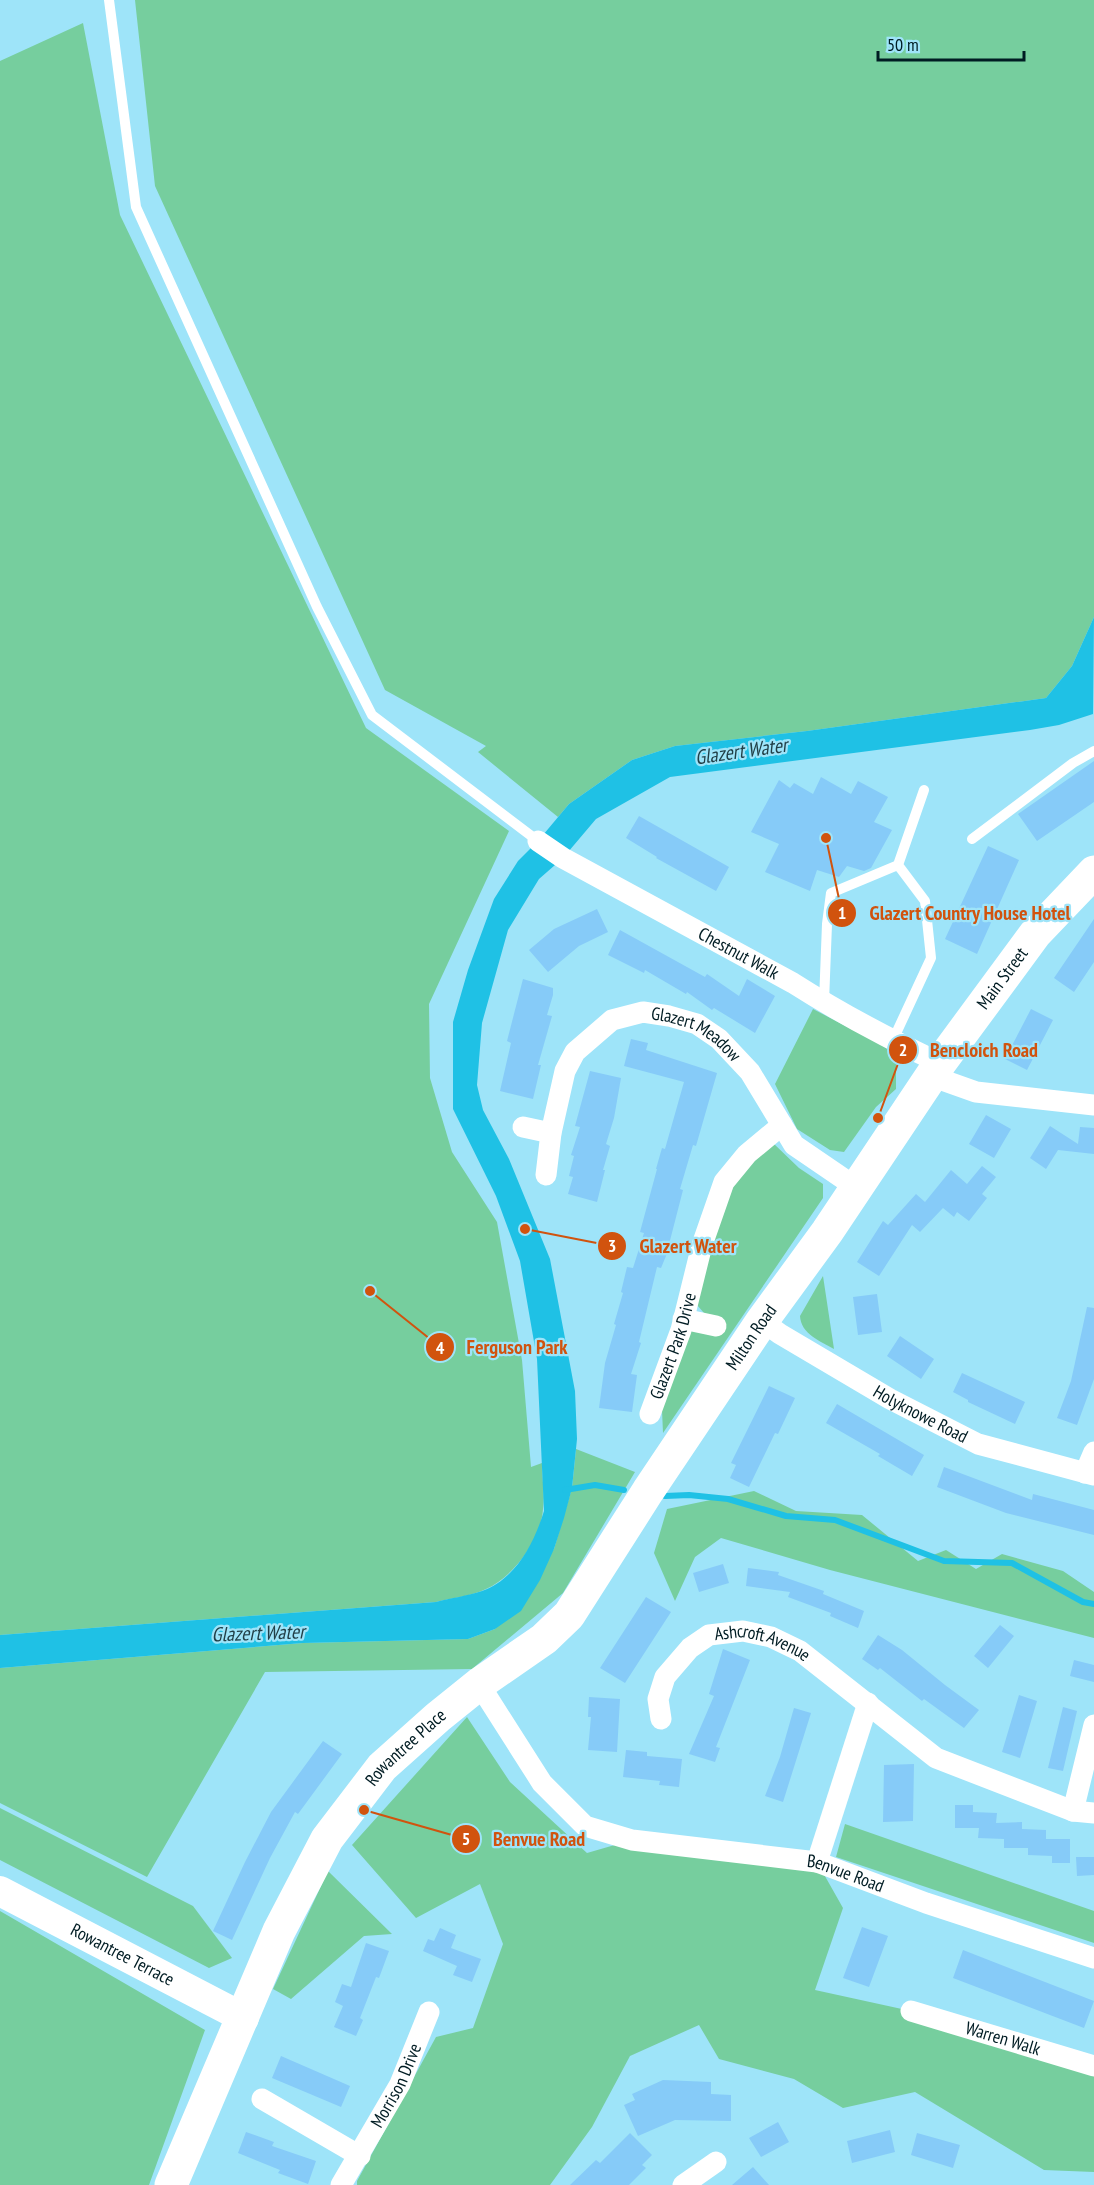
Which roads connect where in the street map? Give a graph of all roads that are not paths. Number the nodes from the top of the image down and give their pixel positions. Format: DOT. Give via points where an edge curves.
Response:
graph roads {
  1 [pos="109,0"];
  2 [pos="1094,751"];
  3 [pos="924,790"];
  4 [pos="972,839"];
  5 [pos="538,841"];
  6 [pos="898,865"];
  7 [pos="1094,872"];
  8 [pos="824,1002"];
  9 [pos="893,1040"];
  10 [pos="935,1070"];
  11 [pos="1094,1105"];
  12 [pos="782,1125"];
  13 [pos="523,1127"];
  14 [pos="551,1133"];
  15 [pos="546,1175"];
  16 [pos="857,1188"];
  17 [pos="683,1319"];
  18 [pos="762,1322"];
  19 [pos="716,1326"];
  20 [pos="650,1414"];
  21 [pos="1094,1452"];
  22 [pos="1089,1474"];
  23 [pos="569,1615"];
  24 [pos="478,1684"];
  25 [pos="868,1703"];
  26 [pos="661,1719"];
  27 [pos="1094,1725"];
  28 [pos="1073,1811"];
  29 [pos="1094,1813"];
  30 [pos="817,1862"];
  31 [pos="0,1891"];
  32 [pos="1094,1958"];
  33 [pos="911,2011"];
  34 [pos="429,2012"];
  35 [pos="244,2018"];
  36 [pos="1094,2066"];
  37 [pos="262,2099"];
  38 [pos="360,2156"];
  39 [pos="716,2162"];
  40 [pos="171,2185"];
  41 [pos="341,2185"];
  42 [pos="683,2185"];
  1 -- 5 [label="lane" via="136,207 322,617 372,715"];
  2 -- 4 [label="lane"];
  3 -- 6 [label="lane"];
  5 -- 8 [label="street, Chestnut Walk"];
  6 -- 8 [label="lane" via="831,893"];
  6 -- 9 [label="lane" via="925,901 931,958"];
  7 -- 10 [label="main road, Main Street" via="1035,934"];
  8 -- 9 [label="street, Chestnut Walk"];
  9 -- 10 [label="street, Chestnut Walk"];
  10 -- 11 [label="street, Chestnut Walk" via="976,1092"];
  10 -- 16 [label="main road, Milton Road"];
  12 -- 14 [label="street, Glazert Meadow" via="750,1072 719,1038 697,1024 643,1012 612,1020 575,1052 565,1071"];
  12 -- 16 [label="street, Glazert Meadow" via="794,1145"];
  12 -- 17 [label="street, Glazert Park Drive" via="747,1154 724,1182 702,1245"];
  13 -- 14 [label="street"];
  14 -- 15 [label="street, Glazert Meadow"];
  16 -- 18 [label="main road, Milton Road"];
  17 -- 19 [label="street"];
  17 -- 20 [label="street, Glazert Park Drive"];
  18 -- 22 [label="street, Holyknowe Road" via="890,1399 978,1444"];
  18 -- 23 [label="main road, Milton Road"];
  21 -- 22 [label="street"];
  23 -- 24 [label="main road, Rowantree Place" via="544,1639"];
  24 -- 30 [label="street, Benvue Road" via="542,1783 585,1826 632,1840"];
  24 -- 35 [label="main road, Rowantree Place" via="382,1767 327,1839 279,1931"];
  25 -- 26 [label="street, Ashcroft Avenue" via="801,1651 771,1637 743,1631 709,1635 690,1648 665,1677 658,1699"];
  25 -- 28 [label="street, Ashcroft Avenue" via="936,1758"];
  25 -- 30 [label="street"];
  27 -- 28 [label="street"];
  28 -- 29 [label="street, Ashcroft Avenue"];
  30 -- 32 [label="street, Benvue Road" via="926,1903"];
  31 -- 35 [label="main road, Rowantree Terrace"];
  33 -- 36 [label="street, Warren Walk"];
  34 -- 38 [label="street, Morrison Drive" via="400,2084"];
  35 -- 40 [label="main road, Rowantree Place"];
  37 -- 38 [label="street"];
  38 -- 41 [label="street, Morrison Drive"];
  39 -- 42 [label="street"];
}
